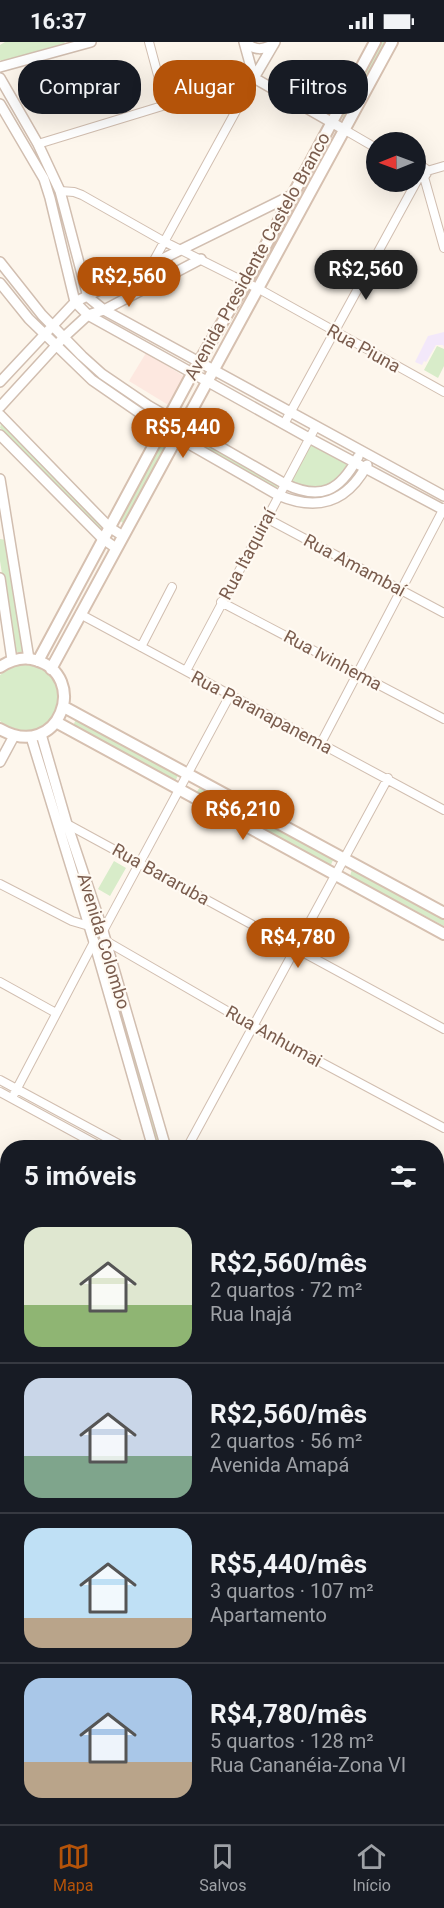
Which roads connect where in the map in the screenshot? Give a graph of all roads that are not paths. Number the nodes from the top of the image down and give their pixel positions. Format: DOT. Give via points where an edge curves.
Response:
graph roads {
  1 [pos="91,42"];
  2 [pos="149,42"];
  3 [pos="244,42"];
  4 [pos="375,42"];
  5 [pos="392,42"];
  6 [pos="275,43"];
  7 [pos="75,44"];
  8 [pos="154,60"];
  9 [pos="249,60"];
  10 [pos="0,67"];
  11 [pos="256,75"];
  12 [pos="0,78"];
  13 [pos="256,79"];
  14 [pos="0,104"];
  15 [pos="153,109"];
  16 [pos="234,114"];
  17 [pos="8,118"];
  18 [pos="23,118"];
  19 [pos="332,119"];
  20 [pos="347,126"];
  21 [pos="366,140"];
  22 [pos="38,144"];
  23 [pos="314,154"];
  24 [pos="328,162"];
  25 [pos="444,166"];
  26 [pos="426,171"];
  27 [pos="44,179"];
  28 [pos="426,189"];
  29 [pos="60,190"];
  30 [pos="411,192"];
  31 [pos="292,195"];
  32 [pos="165,242"];
  33 [pos="444,248"];
  34 [pos="182,249"];
  35 [pos="201,259"];
  36 [pos="0,262"];
  37 [pos="152,265"];
  38 [pos="246,282"];
  39 [pos="0,283"];
  40 [pos="259,289"];
  41 [pos="87,297"];
  42 [pos="75,302"];
  43 [pos="104,310"];
  44 [pos="88,315"];
  45 [pos="53,327"];
  46 [pos="335,332"];
  47 [pos="44,336"];
  48 [pos="64,337"];
  49 [pos="56,346"];
  50 [pos="199,362"];
  51 [pos="15,367"];
  52 [pos="214,370"];
  53 [pos="192,374"];
  54 [pos="27,378"];
  55 [pos="0,382"];
  56 [pos="207,382"];
  57 [pos="444,392"];
  58 [pos="0,407"];
  59 [pos="290,414"];
  60 [pos="0,415"];
  61 [pos="169,418"];
  62 [pos="285,424"];
  63 [pos="184,426"];
  64 [pos="315,428"];
  65 [pos="163,429"];
  66 [pos="0,435"];
  67 [pos="178,437"];
  68 [pos="309,438"];
  69 [pos="360,452"];
  70 [pos="371,458"];
  71 [pos="355,462"];
  72 [pos="366,468"];
  73 [pos="0,479"];
  74 [pos="285,484"];
  75 [pos="279,495"];
  76 [pos="444,496"];
  77 [pos="444,509"];
  78 [pos="266,518"];
  79 [pos="4,527"];
  80 [pos="109,528"];
  81 [pos="123,536"];
  82 [pos="103,539"];
  83 [pos="116,548"];
  84 [pos="0,578"];
  85 [pos="172,587"];
  86 [pos="402,589"];
  87 [pos="221,602"];
  88 [pos="68,607"];
  89 [pos="444,613"];
  90 [pos="80,614"];
  91 [pos="141,647"];
  92 [pos="33,660"];
  93 [pos="4,663"];
  94 [pos="51,669"];
  95 [pos="186,671"];
  96 [pos="357,673"];
  97 [pos="230,695"];
  98 [pos="64,707"];
  99 [pos="444,719"];
  100 [pos="56,722"];
  101 [pos="0,729"];
  102 [pos="14,736"];
  103 [pos="36,736"];
  104 [pos="321,743"];
  105 [pos="0,762"];
  106 [pos="188,773"];
  107 [pos="388,778"];
  108 [pos="179,789"];
  109 [pos="444,810"];
  110 [pos="67,824"];
  111 [pos="343,858"];
  112 [pos="141,863"];
  113 [pos="334,875"];
  114 [pos="0,884"];
  115 [pos="444,913"];
  116 [pos="89,926"];
  117 [pos="103,932"];
  118 [pos="444,934"];
  119 [pos="94,942"];
  120 [pos="295,948"];
  121 [pos="0,982"];
  122 [pos="56,1013"];
  123 [pos="253,1026"];
  124 [pos="444,1029"];
  125 [pos="0,1080"];
  126 [pos="16,1089"];
  127 [pos="0,1092"];
  128 [pos="12,1098"];
  129 [pos="444,1128"];
  130 [pos="88,1140"];
  131 [pos="111,1140"];
  132 [pos="151,1140"];
  133 [pos="164,1140"];
  134 [pos="191,1140"];
  1 -- 7 [label="street"];
  2 -- 8 [label="street"];
  3 -- 6 [label="street" via="254,49"];
  3 -- 9 [label="street"];
  4 -- 19 [label="main road, Avenida Presidente Castelo Branco"];
  5 -- 20 [label="main road, Avenida Presidente Castelo Branco"];
  6 -- 11 [label="street"];
  7 -- 10 [label="street"];
  12 -- 18 [label="street"];
  13 -- 19 [label="street"];
  14 -- 17 [label="street"];
  15 -- 22 [label="street"];
  16 -- 32 [label="street"];
  17 -- 18 [label="street" via="13,111"];
  17 -- 27 [label="street"];
  18 -- 22 [label="street"];
  19 -- 20 [label="main road"];
  19 -- 23 [label="main road, Avenida Presidente Castelo Branco"];
  20 -- 21 [label="street"];
  20 -- 24 [label="main road, Avenida Presidente Castelo Branco"];
  22 -- 29 [label="street"];
  23 -- 24 [label="main road" via="325,150"];
  23 -- 31 [label="main road, Avenida Presidente Castelo Branco"];
  24 -- 40 [label="main road, Avenida Presidente Castelo Branco"];
  25 -- 26 [label="street"];
  27 -- 29 [label="street" via="52,192"];
  27 -- 42 [label="street"];
  28 -- 33 [label="street"];
  29 -- 32 [label="street, Rua Piuna" via="82,195"];
  29 -- 41 [label="street"];
  30 -- 46 [label="street"];
  31 -- 34 [label="street"];
  31 -- 38 [label="main road, Avenida Presidente Castelo Branco"];
  32 -- 34 [label="street, Rua Piuna"];
  32 -- 37 [label="street"];
  34 -- 35 [label="street, Rua Piuna"];
  34 -- 37 [label="street"];
  35 -- 38 [label="street, Rua Piuna"];
  35 -- 43 [label="street"];
  36 -- 45 [label="street"];
  37 -- 41 [label="street"];
  38 -- 40 [label="street, Rua Piuna"];
  38 -- 50 [label="main road, Avenida Presidente Castelo Branco"];
  39 -- 47 [label="street"];
  40 -- 46 [label="street, Rua Piuna"];
  40 -- 52 [label="main road, Avenida Presidente Castelo Branco"];
  41 -- 42 [label="street"];
  41 -- 43 [label="street"];
  42 -- 44 [label="street"];
  42 -- 45 [label="street"];
  43 -- 44 [label="street"];
  43 -- 50 [label="street"];
  44 -- 48 [label="street"];
  44 -- 53 [label="street"];
  45 -- 47 [label="street"];
  45 -- 48 [label="street"];
  46 -- 57 [label="street, Rua Piuna"];
  46 -- 59 [label="street"];
  47 -- 49 [label="street"];
  47 -- 51 [label="street"];
  48 -- 49 [label="street"];
  48 -- 61 [label="street" via="110,379"];
  49 -- 54 [label="street"];
  49 -- 65 [label="street" via="92,381"];
  50 -- 52 [label="street"];
  50 -- 53 [label="main road, Avenida Presidente Castelo Branco"];
  51 -- 54 [label="street"];
  51 -- 55 [label="street"];
  52 -- 56 [label="main road, Avenida Presidente Castelo Branco"];
  52 -- 59 [label="street"];
  53 -- 56 [label="street"];
  53 -- 61 [label="main road, Avenida Presidente Castelo Branco"];
  54 -- 58 [label="street"];
  56 -- 62 [label="street"];
  56 -- 63 [label="main road, Avenida Presidente Castelo Branco"];
  59 -- 62 [label="street"];
  59 -- 64 [label="street"];
  60 -- 80 [label="street"];
  61 -- 63 [label="street"];
  61 -- 65 [label="main road, Avenida Presidente Castelo Branco"];
  62 -- 68 [label="street"];
  63 -- 67 [label="main road, Avenida Presidente Castelo Branco"];
  63 -- 74 [label="street"];
  64 -- 68 [label="street, Rua Itaquiraí"];
  64 -- 69 [label="street"];
  65 -- 67 [label="street"];
  65 -- 80 [label="main road, Avenida Presidente Castelo Branco"];
  66 -- 82 [label="street"];
  67 -- 75 [label="street"];
  67 -- 81 [label="main road, Avenida Presidente Castelo Branco"];
  68 -- 71 [label="street"];
  68 -- 74 [label="street, Rua Itaquiraí"];
  69 -- 70 [label="street"];
  69 -- 71 [label="street"];
  70 -- 72 [label="street"];
  70 -- 76 [label="street"];
  71 -- 72 [label="street"];
  71 -- 74 [label="street" via="343,481 323,492 306,492"];
  72 -- 75 [label="street" via="351,489 332,500 308,502"];
  72 -- 77 [label="street"];
  73 -- 79 [label="street"];
  74 -- 75 [label="street, Rua Itaquiraí"];
  75 -- 78 [label="street, Rua Itaquiraí"];
  77 -- 86 [label="street"];
  78 -- 86 [label="street, Rua Amambaí"];
  78 -- 87 [label="street, Rua Itaquiraí"];
  79 -- 92 [label="street"];
  80 -- 81 [label="street"];
  80 -- 82 [label="main road, Avenida Presidente Castelo Branco"];
  81 -- 83 [label="main road, Avenida Presidente Castelo Branco"];
  82 -- 83 [label="street"];
  82 -- 88 [label="main road, Avenida Presidente Castelo Branco"];
  83 -- 90 [label="main road, Avenida Presidente Castelo Branco"];
  84 -- 93 [label="street"];
  85 -- 91 [label="street"];
  86 -- 89 [label="street, Rua Amambaí"];
  86 -- 96 [label="street"];
  87 -- 95 [label="street, Rua Itaquiraí"];
  87 -- 96 [label="street, Rua Ivinhema"];
  88 -- 90 [label="main road"];
  88 -- 92 [label="main road, Avenida Presidente Castelo Branco"];
  90 -- 91 [label="street, Rua Paranapanema"];
  90 -- 94 [label="main road, Avenida Presidente Castelo Branco"];
  91 -- 95 [label="street, Rua Paranapanema"];
  92 -- 93 [label="main road"];
  92 -- 94 [label="main road"];
  94 -- 98 [label="main road" via="62,686"];
  95 -- 97 [label="street, Rua Paranapanema"];
  96 -- 99 [label="street, Rua Ivinhema"];
  96 -- 104 [label="street"];
  97 -- 104 [label="street, Rua Paranapanema"];
  97 -- 106 [label="street"];
  98 -- 100 [label="main road"];
  98 -- 106 [label="main road"];
  100 -- 103 [label="main road"];
  100 -- 108 [label="main road"];
  101 -- 102 [label="main road"];
  102 -- 103 [label="main road"];
  102 -- 105 [label="street"];
  103 -- 110 [label="street, Avenida Colombo"];
  103 -- 116 [label="street, Avenida Colombo"];
  104 -- 107 [label="street, Rua Paranapanema"];
  106 -- 108 [label="street"];
  106 -- 111 [label="main road"];
  107 -- 109 [label="street, Rua Paranapanema"];
  107 -- 111 [label="street"];
  108 -- 112 [label="street"];
  108 -- 113 [label="main road"];
  110 -- 112 [label="street, Rua Bararuba"];
  110 -- 117 [label="street, Avenida Colombo"];
  111 -- 113 [label="street"];
  111 -- 115 [label="main road"];
  112 -- 117 [label="street"];
  112 -- 120 [label="street, Rua Bararuba"];
  113 -- 118 [label="main road"];
  113 -- 120 [label="street"];
  114 -- 116 [label="street"];
  116 -- 117 [label="street" via="94,922"];
  116 -- 119 [label="street, Avenida Colombo"];
  117 -- 119 [label="street" via="102,943"];
  117 -- 123 [label="street, Rua Anhumai"];
  117 -- 133 [label="street, Avenida Colombo"];
  119 -- 122 [label="street"];
  119 -- 132 [label="street, Avenida Colombo"];
  120 -- 123 [label="street"];
  120 -- 124 [label="street, Rua Bararuba"];
  121 -- 122 [label="street"];
  122 -- 126 [label="street"];
  123 -- 129 [label="street, Rua Anhumai"];
  123 -- 134 [label="street"];
  125 -- 126 [label="street"];
  126 -- 128 [label="street"];
  126 -- 131 [label="street"];
  127 -- 128 [label="street"];
  128 -- 130 [label="street"];
}
